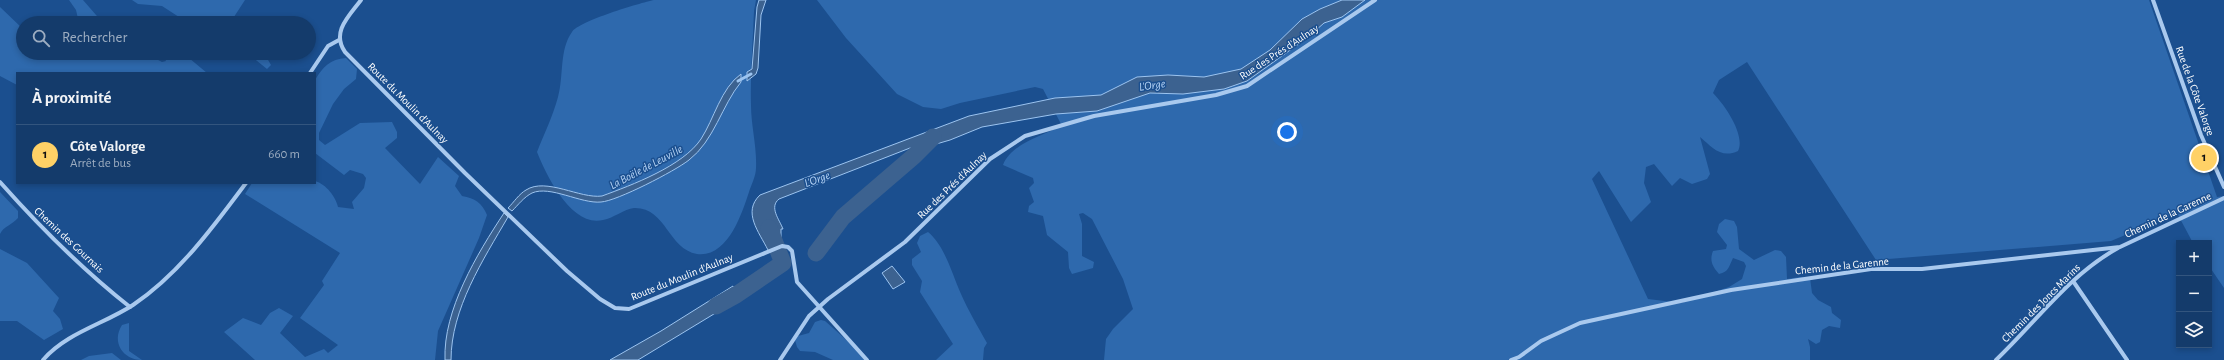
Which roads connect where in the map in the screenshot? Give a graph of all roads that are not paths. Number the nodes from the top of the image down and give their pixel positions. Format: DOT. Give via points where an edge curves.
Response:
graph roads {
  1 [pos="361,0"];
  2 [pos="1375,0"];
  3 [pos="2153,0"];
  4 [pos="339,40"];
  5 [pos="311,72"];
  6 [pos="0,182"];
  7 [pos="245,184"];
  8 [pos="2224,187"];
  9 [pos="2224,198"];
  10 [pos="2120,247"];
  11 [pos="2073,281"];
  12 [pos="130,307"];
  13 [pos="819,307"];
  14 [pos="43,360"];
  15 [pos="780,360"];
  16 [pos="867,360"];
  17 [pos="1511,360"];
  18 [pos="1996,360"];
  19 [pos="2127,360"];
  1 -- 4 [label="street" via="340,30"];
  2 -- 13 [label="street, Rue des Prés d'Aulnay" via="1247,86 1216,95 1094,116 1025,136 990,159 891,254"];
  3 -- 8 [label="street, Rue de la Côte Valorge" via="2201,135"];
  4 -- 5 [label="street" via="328,46"];
  4 -- 13 [label="street, Route du Moulin d'Aulnay" via="345,52 502,208 572,275 615,308 629,309 782,246 792,251 797,282"];
  6 -- 12 [label="street, Chemin des Gournais" via="34,221"];
  7 -- 12 [label="street" via="187,256 150,293"];
  9 -- 10 [label="street, Chemin de la Garenne"];
  10 -- 11 [label="street, Chemin des Joncs Marins" via="2099,259"];
  10 -- 17 [label="street, Chemin de la Garenne" via="1922,269 1871,269 1731,290 1580,323 1541,341"];
  11 -- 18 [label="street, Chemin des Joncs Marins"];
  11 -- 19 [label="street"];
  12 -- 14 [label="street" via="66,341"];
  13 -- 15 [label="street, Rue des Prés d'Aulnay" via="809,316"];
  13 -- 16 [label="street"];
}
